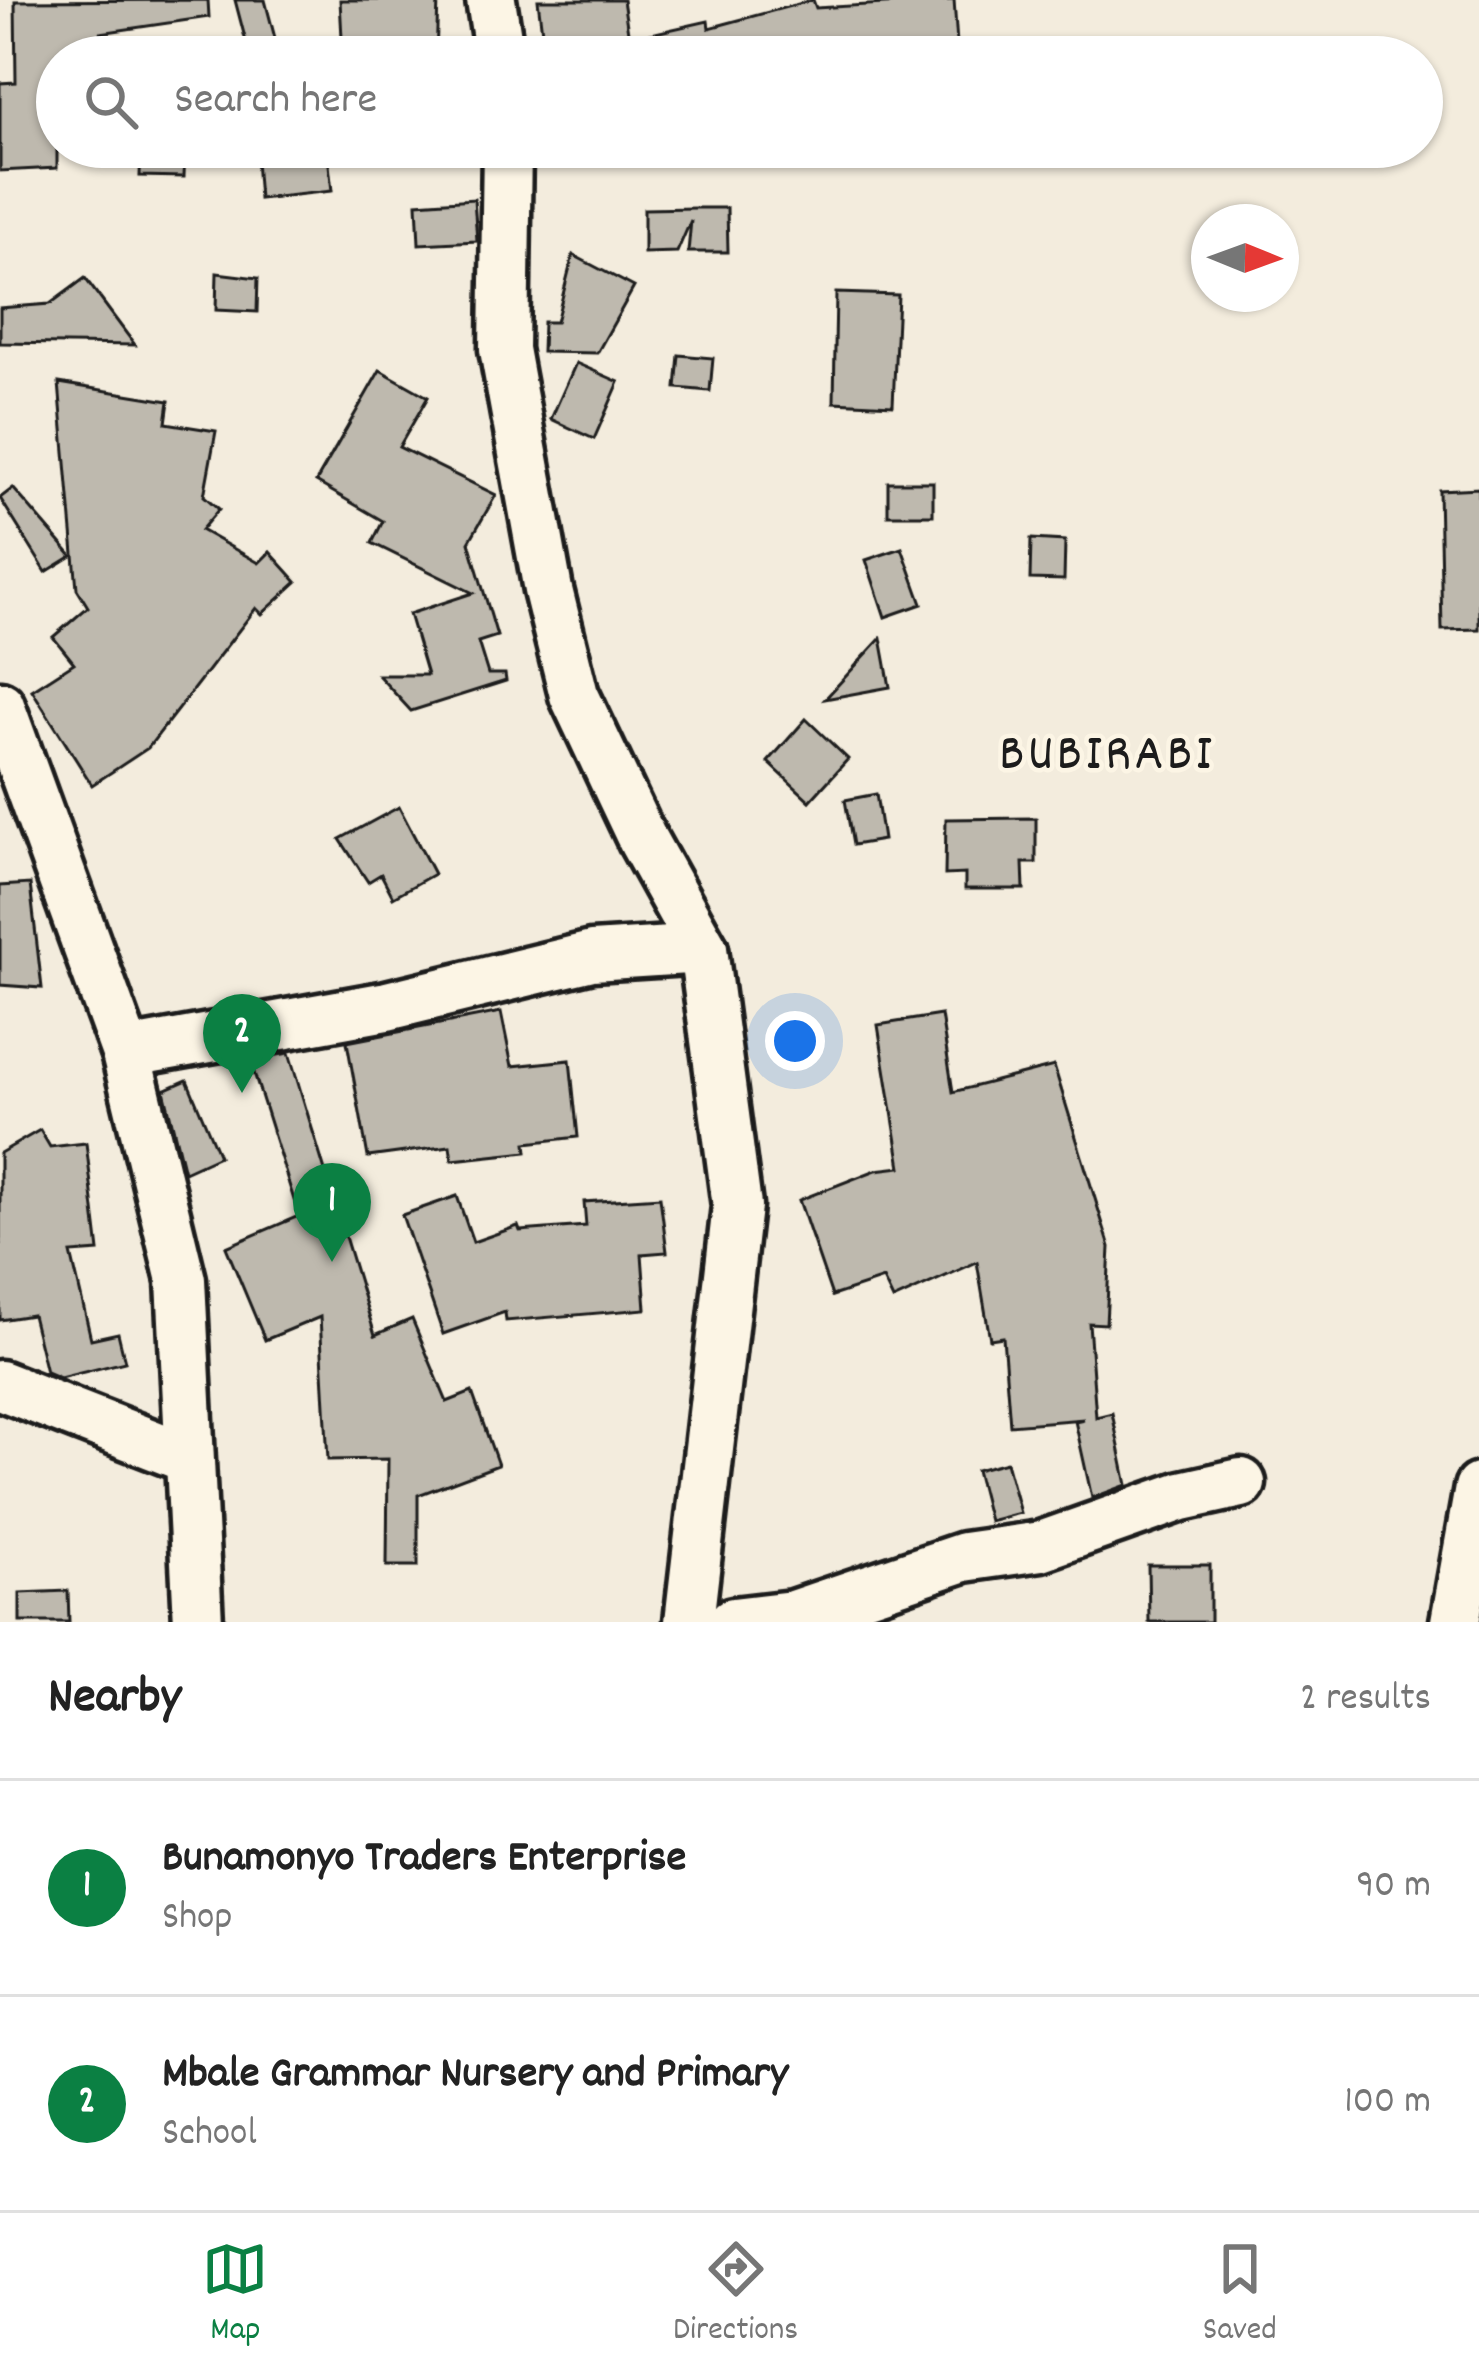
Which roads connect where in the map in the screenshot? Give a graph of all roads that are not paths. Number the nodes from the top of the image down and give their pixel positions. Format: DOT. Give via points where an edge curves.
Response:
graph roads {
  1 [pos="491,0"];
  2 [pos="497,36"];
  3 [pos="507,168"];
  4 [pos="0,706"];
  5 [pos="703,950"];
  6 [pos="126,1053"];
  7 [pos="0,1385"];
  8 [pos="188,1458"];
  9 [pos="1241,1483"];
  10 [pos="1479,1488"];
  11 [pos="197,1622"];
  12 [pos="689,1622"];
  13 [pos="733,1622"];
  14 [pos="1455,1622"];
  1 -- 2 [label="street"];
  3 -- 5 [label="street" via="504,349 574,694"];
  4 -- 6 [label="street"];
  5 -- 6 [label="street" via="592,956 387,1006"];
  5 -- 12 [label="street" via="737,1206"];
  6 -- 8 [label="street" via="181,1280"];
  7 -- 8 [label="street"];
  8 -- 11 [label="street"];
  9 -- 13 [label="street" via="1041,1546 964,1558 793,1615"];
  10 -- 14 [label="street"];
}
